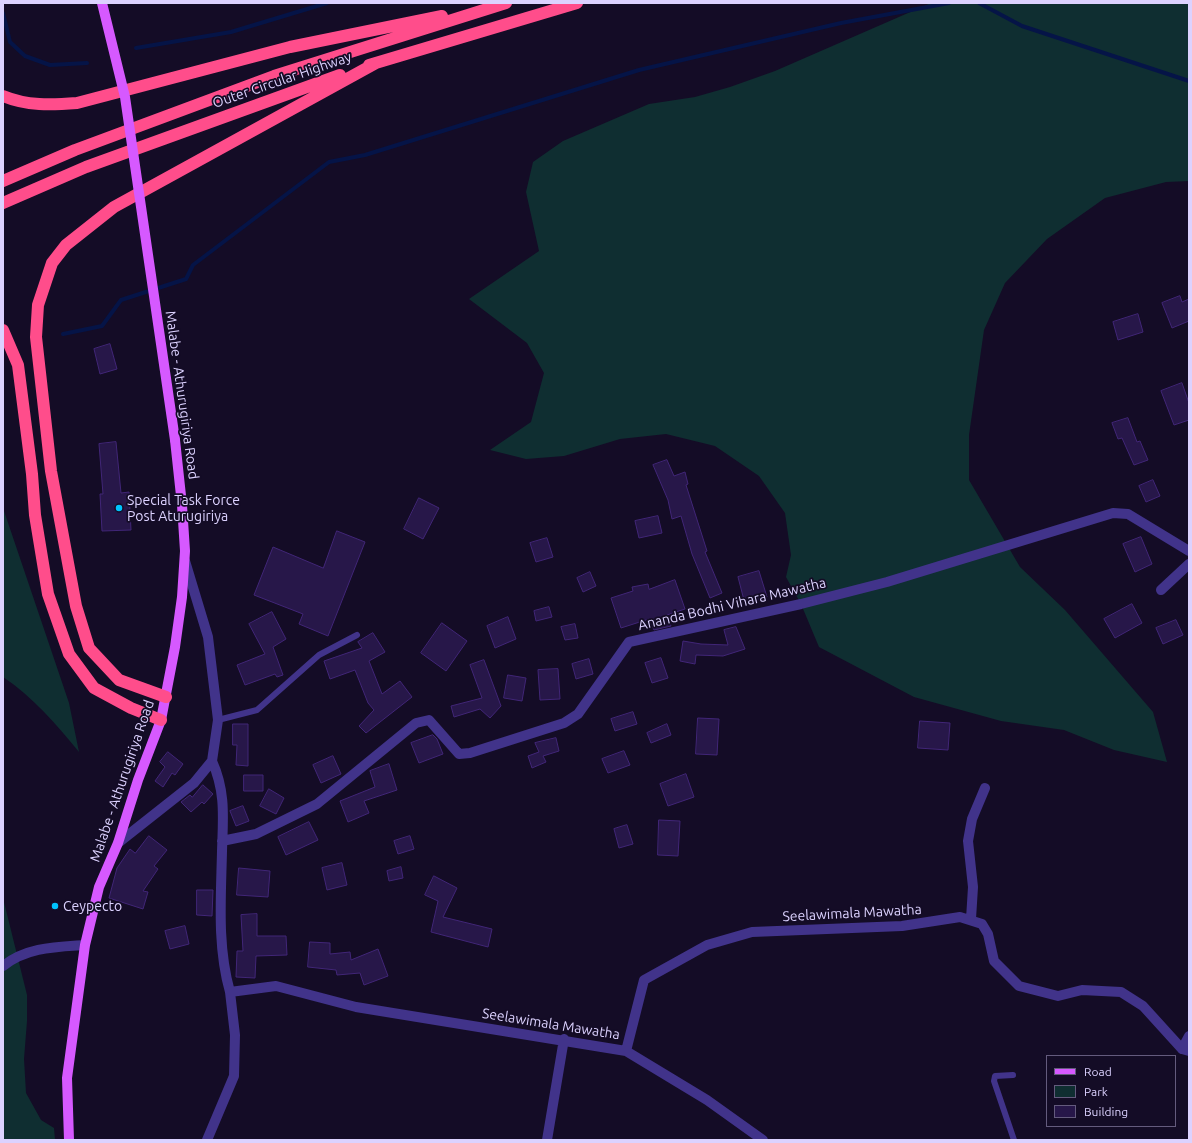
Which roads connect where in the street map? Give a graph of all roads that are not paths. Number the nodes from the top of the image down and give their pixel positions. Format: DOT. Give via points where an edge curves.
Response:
graph roads {
  1 [pos="102,3"];
  2 [pos="506,3"];
  3 [pos="577,3"];
  4 [pos="376,63"];
  5 [pos="3,96"];
  6 [pos="3,181"];
  7 [pos="3,203"];
  8 [pos="3,330"];
  9 [pos="1189,551"];
  10 [pos="185,561"];
  11 [pos="1189,564"];
  12 [pos="1161,590"];
  13 [pos="357,635"];
  14 [pos="166,697"];
  15 [pos="161,720"];
  16 [pos="218,720"];
  17 [pos="212,761"];
  18 [pos="986,788"];
  19 [pos="222,840"];
  20 [pos="118,843"];
  21 [pos="971,920"];
  22 [pos="85,945"];
  23 [pos="3,966"];
  24 [pos="230,992"];
  25 [pos="1189,1036"];
  26 [pos="564,1039"];
  27 [pos="626,1050"];
  28 [pos="1185,1050"];
  29 [pos="1014,1076"];
  30 [pos="69,1140"];
  31 [pos="207,1140"];
  32 [pos="547,1140"];
  33 [pos="763,1140"];
  34 [pos="1014,1140"];
  1 -- 10 [label="main road, Malabe - Athurugiriya Road, bridge" via="125,97 175,440"];
  2 -- 5 [label="highway" via="290,47 77,103 43,105 16,101"];
  2 -- 6 [label="highway, Outer Circular Highway" via="274,76 75,150"];
  3 -- 4 [label="highway, Outer Circular Highway"];
  4 -- 7 [label="highway, Outer Circular Highway" via="86,167"];
  4 -- 14 [label="highway" via="114,207 66,245 52,263 40,298 36,337 50,463 76,606 89,648 119,680"];
  8 -- 15 [label="highway" via="18,365 35,515 48,594 69,654 94,688 131,708"];
  9 -- 19 [label="street, Ananda Bodhi Vihara Mawatha" via="1128,514 1113,513 887,582 629,642 578,714 564,723 470,753 459,754 429,720 416,723 317,804 256,834"];
  10 -- 14 [label="main road, Malabe - Athurugiriya Road" via="182,597"];
  10 -- 16 [label="street" via="208,637"];
  11 -- 12 [label="street"];
  13 -- 16 [label="lane" via="319,655 257,710"];
  14 -- 15 [label="main road, Malabe - Athurugiriya Road"];
  15 -- 20 [label="main road, Malabe - Athurugiriya Road"];
  16 -- 17 [label="street"];
  17 -- 19 [label="street" via="218,775 224,813"];
  17 -- 20 [label="street" via="194,783"];
  18 -- 21 [label="street" via="972,819 968,841 973,887"];
  19 -- 24 [label="street" via="220,929"];
  20 -- 22 [label="main road, Malabe - Athurugiriya Road" via="99,887"];
  21 -- 27 [label="street, Seelawimala Mawatha" via="960,917 902,926 752,932 707,945 644,980"];
  21 -- 28 [label="street, Seelawimala Mawatha" via="982,924 988,934 994,961 1019,986 1058,996 1082,990 1121,992 1143,1006"];
  22 -- 23 [label="street" via="45,947 11,960"];
  22 -- 30 [label="main road, Malabe - Athurugiriya Road" via="67,1078"];
  24 -- 26 [label="street, Seelawimala Mawatha" via="276,986 356,1007"];
  24 -- 31 [label="street" via="235,1035 234,1076"];
  25 -- 28 [label="street"];
  26 -- 27 [label="street, Seelawimala Mawatha"];
  26 -- 32 [label="street"];
  27 -- 33 [label="street" via="707,1100"];
  29 -- 34 [label="lane" via="995,1076 994,1081"];
}
